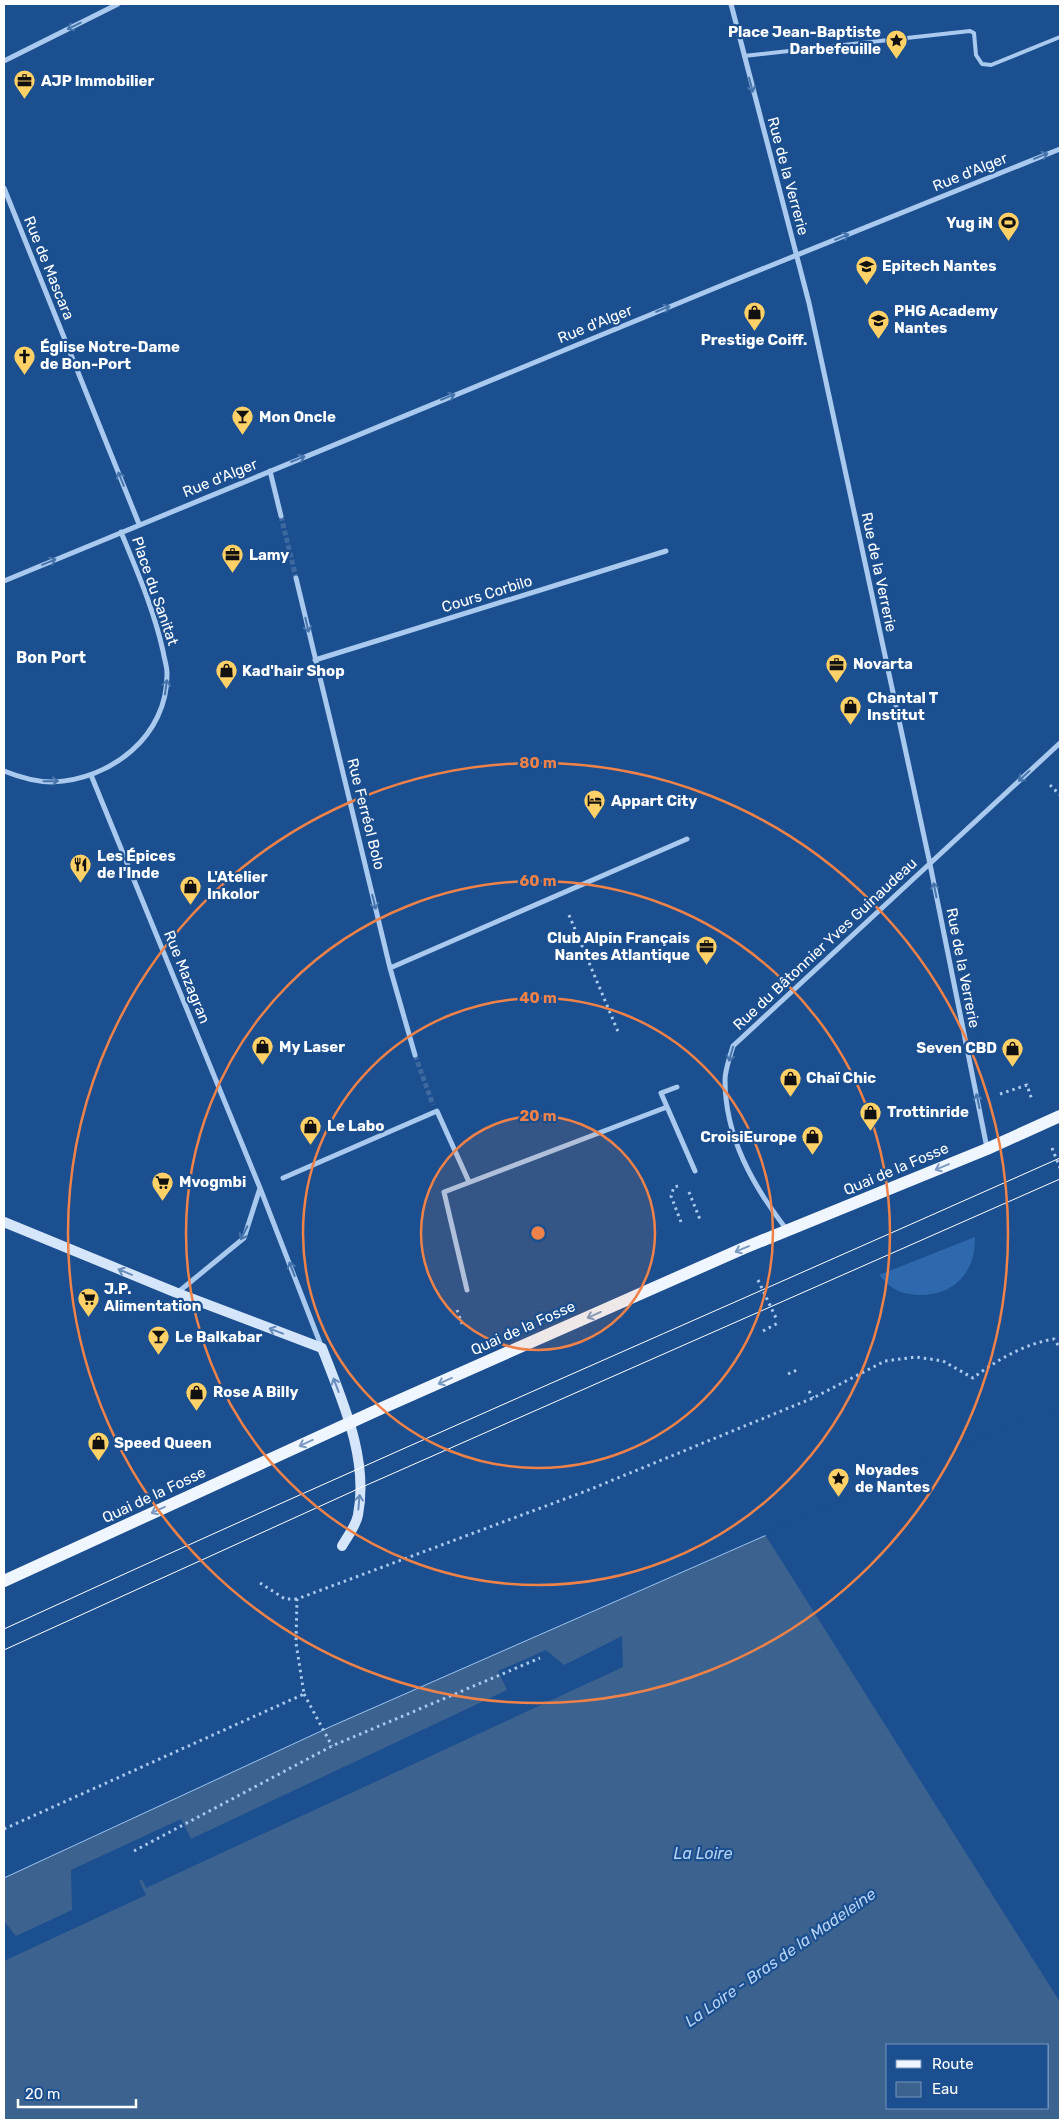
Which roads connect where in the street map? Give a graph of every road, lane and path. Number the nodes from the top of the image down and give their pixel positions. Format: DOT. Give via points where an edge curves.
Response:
graph roads {
  1 [pos="118,4"];
  2 [pos="731,4"];
  3 [pos="1060,37"];
  4 [pos="744,56"];
  5 [pos="4,61"];
  6 [pos="1060,149"];
  7 [pos="4,188"];
  8 [pos="797,254"];
  9 [pos="270,470"];
  10 [pos="281,516"];
  11 [pos="139,524"];
  12 [pos="121,532"];
  13 [pos="666,552"];
  14 [pos="296,578"];
  15 [pos="4,581"];
  16 [pos="316,660"];
  17 [pos="1060,743"];
  18 [pos="4,771"];
  19 [pos="91,775"];
  20 [pos="687,839"];
  21 [pos="930,864"];
  22 [pos="568,914"];
  23 [pos="390,968"];
  24 [pos="619,1034"];
  25 [pos="415,1055"];
  26 [pos="678,1087"];
  27 [pos="667,1107"];
  28 [pos="1060,1116"];
  29 [pos="987,1149"];
  30 [pos="695,1171"];
  31 [pos="282,1178"];
  32 [pos="469,1182"];
  33 [pos="260,1188"];
  34 [pos="689,1190"];
  35 [pos="671,1196"];
  36 [pos="4,1222"];
  37 [pos="682,1222"];
  38 [pos="701,1222"];
  39 [pos="788,1232"];
  40 [pos="758,1280"];
  41 [pos="467,1290"];
  42 [pos="177,1293"];
  43 [pos="776,1318"];
  44 [pos="778,1323"];
  45 [pos="763,1331"];
  46 [pos="322,1348"];
  47 [pos="1060,1348"];
  48 [pos="799,1368"];
  49 [pos="788,1374"];
  50 [pos="809,1391"];
  51 [pos="813,1398"];
  52 [pos="351,1423"];
  53 [pos="342,1546"];
  54 [pos="4,1581"];
  55 [pos="260,1583"];
  56 [pos="297,1599"];
  57 [pos="540,1658"];
  58 [pos="304,1694"];
  59 [pos="332,1746"];
  60 [pos="4,1829"];
  61 [pos="134,1851"];
  1 -- 5 [label="street, one-way"];
  2 -- 4 [label="street, Rue de la Verrerie"];
  3 -- 4 [label="lane" via="991,65 982,64 976,57 974,33 970,31"];
  4 -- 8 [label="street, Rue de la Verrerie, one-way"];
  8 -- 6 [label="street, Rue d'Alger, one-way"];
  11 -- 7 [label="street, Rue de Mascara, one-way"];
  9 -- 8 [label="street, Rue d'Alger, one-way"];
  8 -- 21 [label="street, Rue de la Verrerie"];
  9 -- 10 [label="street"];
  9 -- 11 [label="street, Rue d'Alger"];
  11 -- 12 [label="street, Place du Sanitat"];
  15 -- 12 [label="street, Place du Sanitat, one-way"];
  19 -- 12 [label="street, Place du Sanitat, one-way" via="125,758 146,736 158,717 165,693 167,672 159,633"];
  13 -- 16 [label="street, Cours Corbilo"];
  14 -- 16 [label="street, Rue Ferréol Bolo, one-way"];
  16 -- 23 [label="street, Rue Ferréol Bolo, one-way"];
  17 -- 21 [label="street, Rue du Bâtonnier Yves Guinaudeau, one-way"];
  18 -- 19 [label="street, Place du Sanitat, one-way" via="24,779 52,782"];
  19 -- 33 [label="street, Rue Mazagran"];
  20 -- 23 [label="street"];
  29 -- 21 [label="street, Rue de la Verrerie, one-way"];
  21 -- 39 [label="street, Rue du Bâtonnier Yves Guinaudeau, one-way" via="733,1046 725,1078 730,1126 760,1195"];
  22 -- 24 [label="path"];
  23 -- 25 [label="street, Rue Ferréol Bolo"];
  26 -- 27 [label="street" via="661,1093"];
  27 -- 30 [label="street"];
  27 -- 32 [label="street"];
  28 -- 29 [label="main road, Quai de la Fosse"];
  29 -- 39 [label="main road, Quai de la Fosse, one-way"];
  31 -- 32 [label="street" via="437,1111"];
  32 -- 41 [label="street" via="444,1192"];
  33 -- 42 [label="street, one-way" via="244,1238"];
  46 -- 33 [label="street, Rue Mazagran, one-way"];
  34 -- 38 [label="path"];
  35 -- 37 [label="path"];
  42 -- 36 [label="main road, one-way"];
  39 -- 52 [label="main road, Quai de la Fosse, one-way" via="726,1256"];
  40 -- 43 [label="path"];
  46 -- 42 [label="main road, one-way"];
  44 -- 45 [label="path"];
  52 -- 46 [label="main road, one-way"];
  47 -- 51 [label="path" via="1054,1338 1037,1343 996,1361 973,1378 943,1361 916,1358 885,1361"];
  48 -- 49 [label="path"];
  50 -- 51 [label="path"];
  51 -- 56 [label="path" via="586,1491"];
  53 -- 52 [label="main road, one-way" via="358,1517 360,1488"];
  52 -- 54 [label="main road, Quai de la Fosse, one-way"];
  55 -- 56 [label="path" via="285,1599"];
  56 -- 58 [label="path" via="296,1643"];
  57 -- 59 [label="path"];
  58 -- 59 [label="path"];
  58 -- 60 [label="path"];
  59 -- 61 [label="path"];
}
